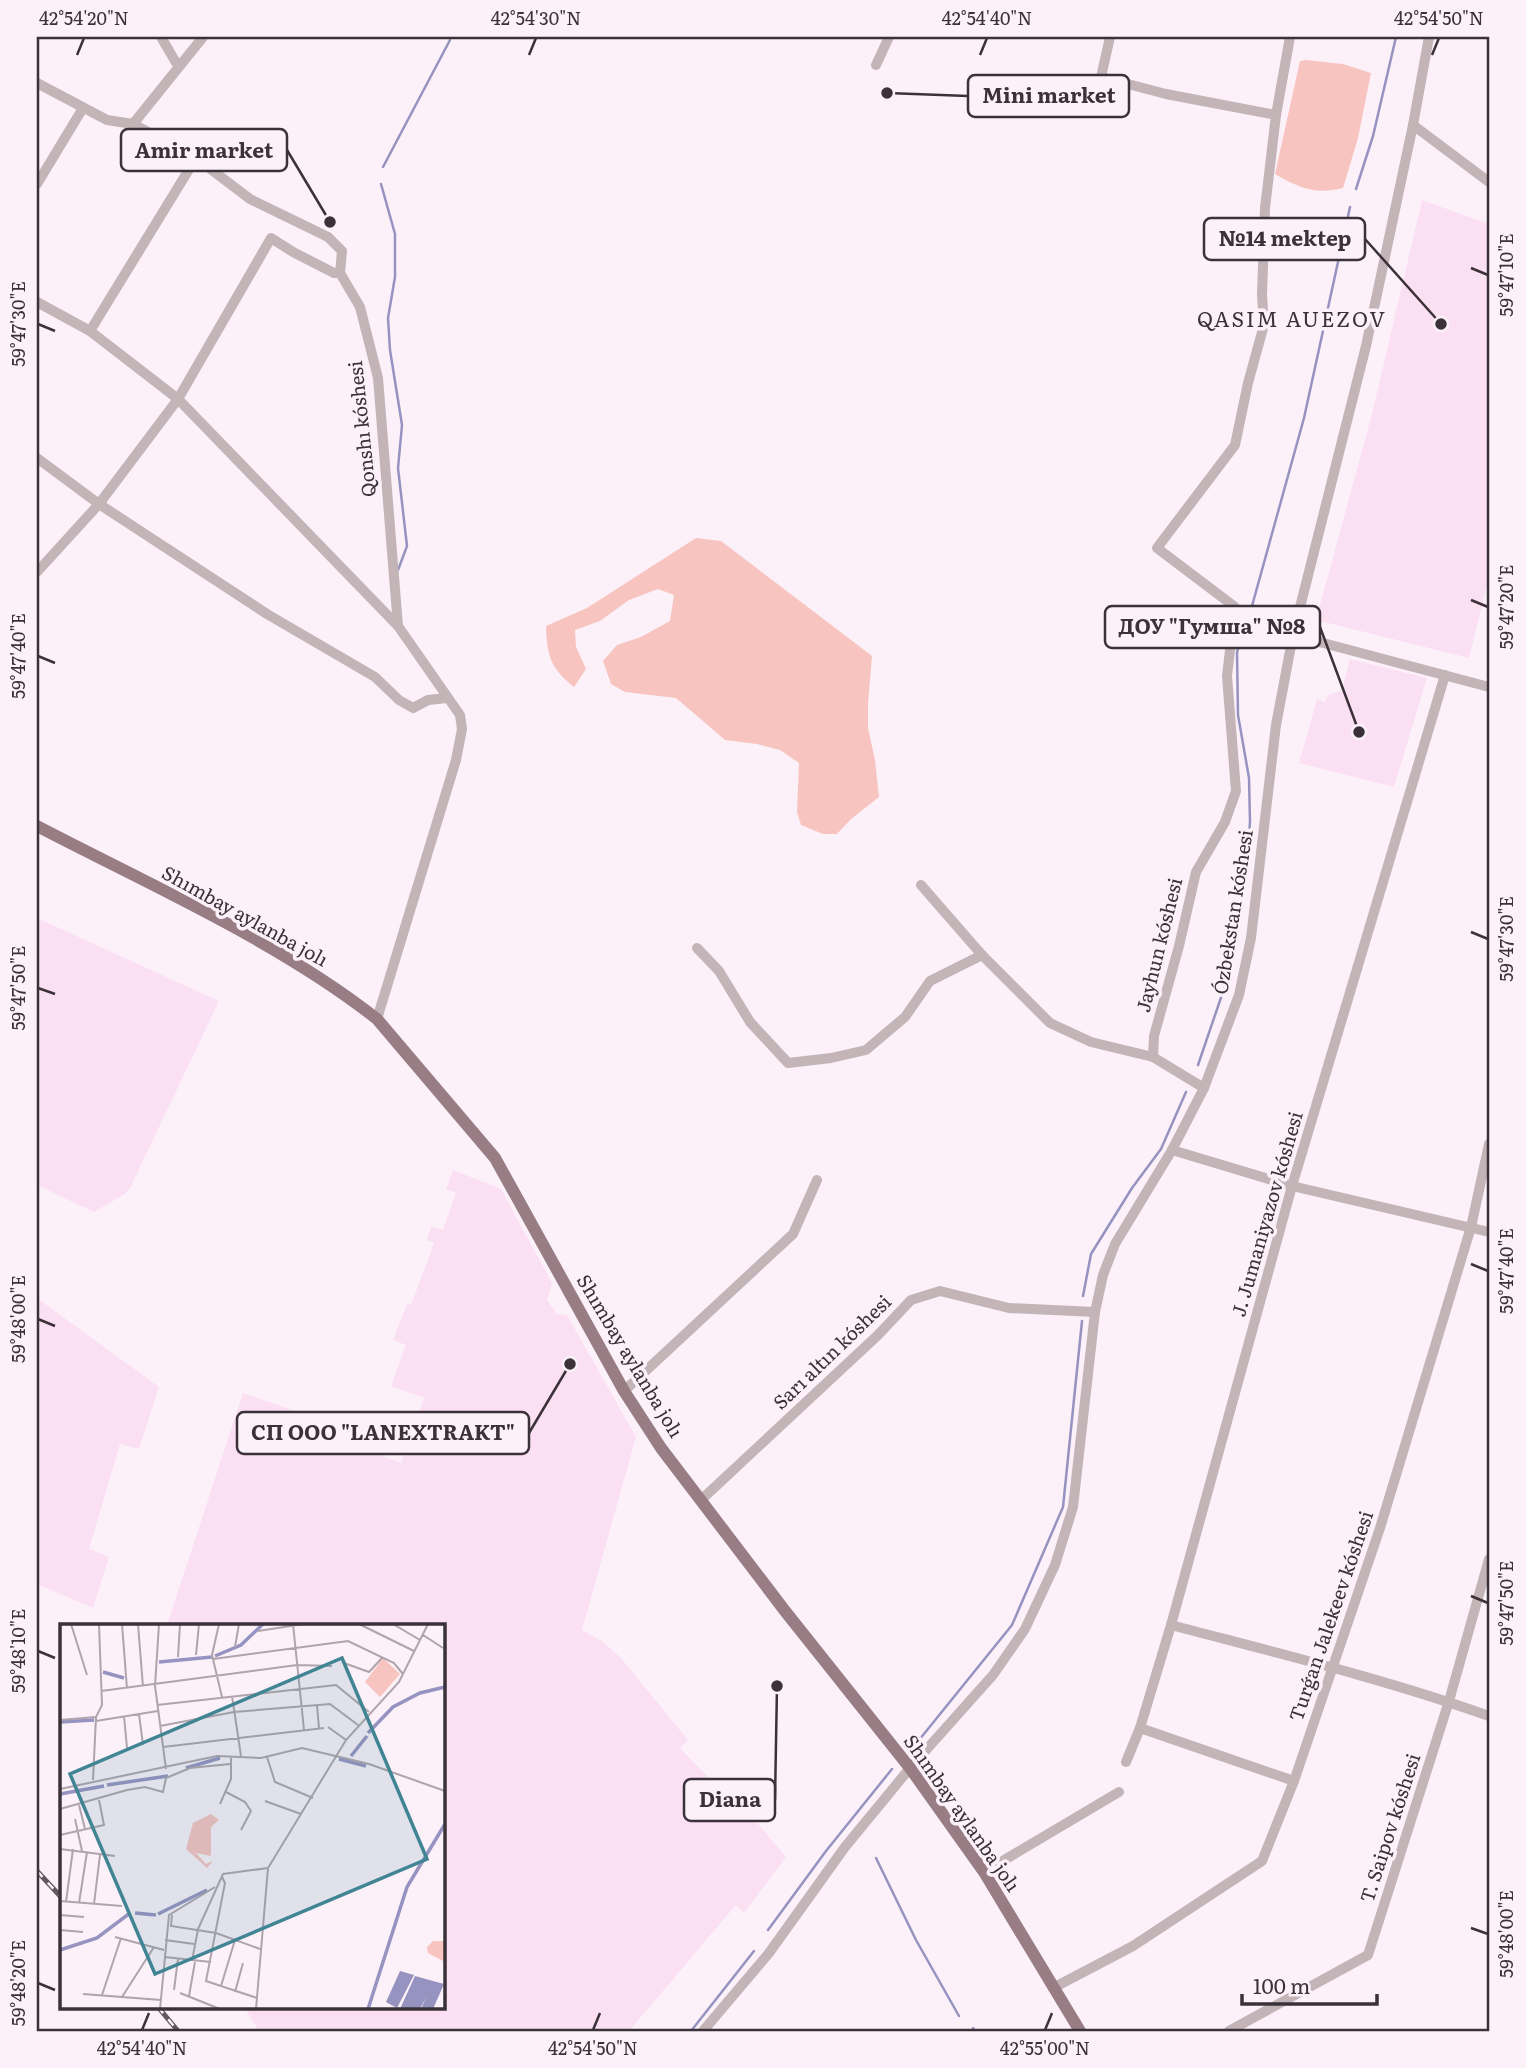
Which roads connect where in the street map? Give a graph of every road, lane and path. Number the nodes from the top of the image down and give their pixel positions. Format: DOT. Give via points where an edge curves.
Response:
graph roads {
  1 [pos="161,37"];
  2 [pos="203,37"];
  3 [pos="889,37"];
  4 [pos="1110,37"];
  5 [pos="1290,37"];
  6 [pos="1429,37"];
  7 [pos="876,65"];
  8 [pos="178,66"];
  9 [pos="37,83"];
  10 [pos="83,108"];
  11 [pos="1276,115"];
  12 [pos="133,124"];
  13 [pos="1413,125"];
  14 [pos="196,158"];
  15 [pos="1489,182"];
  16 [pos="37,184"];
  17 [pos="340,273"];
  18 [pos="37,303"];
  19 [pos="90,331"];
  20 [pos="178,399"];
  21 [pos="37,458"];
  22 [pos="99,504"];
  23 [pos="37,572"];
  24 [pos="398,626"];
  25 [pos="1293,635"];
  26 [pos="1445,675"];
  27 [pos="1489,687"];
  28 [pos="447,698"];
  29 [pos="37,826"];
  30 [pos="920,885"];
  31 [pos="697,948"];
  32 [pos="982,955"];
  33 [pos="377,1019"];
  34 [pos="1153,1057"];
  35 [pos="1204,1088"];
  36 [pos="1489,1144"];
  37 [pos="1172,1150"];
  38 [pos="817,1180"];
  39 [pos="1292,1186"];
  40 [pos="1471,1227"];
  41 [pos="1489,1232"];
  42 [pos="1095,1312"];
  43 [pos="624,1391"];
  44 [pos="701,1500"];
  45 [pos="1489,1559"];
  46 [pos="1171,1625"];
  47 [pos="1333,1668"];
  48 [pos="1449,1701"];
  49 [pos="1489,1716"];
  50 [pos="1140,1728"];
  51 [pos="1126,1762"];
  52 [pos="910,1768"];
  53 [pos="1294,1781"];
  54 [pos="1119,1792"];
  55 [pos="984,1872"];
  56 [pos="1053,1988"];
  57 [pos="703,2031"];
  58 [pos="1080,2031"];
  59 [pos="1229,2031"];
  1 -- 8 [label="street"];
  2 -- 8 [label="street"];
  3 -- 7 [label="street"];
  4 -- 11 [label="street" via="1101,77"];
  5 -- 11 [label="street"];
  6 -- 13 [label="street, Ózbekstan kóshesi"];
  8 -- 12 [label="street"];
  9 -- 10 [label="street, Qonshı kóshesi"];
  10 -- 12 [label="street, Qonshı kóshesi" via="107,120"];
  10 -- 16 [label="street"];
  11 -- 34 [label="street, Jayhun kóshesi" via="1265,208 1264,325 1235,445 1157,548 1235,607 1227,676 1236,791 1225,822 1196,872 1154,1036"];
  12 -- 14 [label="street, Qonshı kóshesi"];
  13 -- 15 [label="street"];
  13 -- 25 [label="street, Ózbekstan kóshesi" via="1366,346"];
  14 -- 17 [label="street, Qonshı kóshesi" via="250,199 328,237 342,251"];
  14 -- 19 [label="street"];
  17 -- 20 [label="street" via="271,238"];
  17 -- 24 [label="street, Qonshı kóshesi" via="360,306 378,378"];
  18 -- 19 [label="street, Qonshı kóshesi"];
  19 -- 20 [label="street, Qonshı kóshesi"];
  20 -- 22 [label="street"];
  20 -- 24 [label="street, Qonshı kóshesi"];
  21 -- 22 [label="street"];
  22 -- 23 [label="street"];
  22 -- 28 [label="street" via="267,614 375,677 413,708"];
  24 -- 28 [label="street, Qonshı kóshesi"];
  25 -- 26 [label="street"];
  25 -- 35 [label="street, Ózbekstan kóshesi" via="1276,725 1251,938 1239,995"];
  26 -- 27 [label="street"];
  26 -- 39 [label="street, J. Jumaniyazov kóshesi"];
  28 -- 33 [label="street, Qonshı kóshesi" via="460,715 456,760"];
  29 -- 33 [label="main road, Shımbay aylanba jolı" via="268,947"];
  30 -- 32 [label="street"];
  31 -- 32 [label="street" via="719,971 750,1022 788,1063 866,1050 905,1017 930,981"];
  32 -- 34 [label="street" via="1049,1023 1091,1042"];
  33 -- 43 [label="main road, Shımbay aylanba jolı" via="495,1158"];
  34 -- 35 [label="street"];
  35 -- 37 [label="street, Ózbekstan kóshesi"];
  36 -- 40 [label="street, Turǵan Jalekeev kóshesi"];
  37 -- 39 [label="street"];
  37 -- 42 [label="street, Ózbekstan kóshesi" via="1115,1244"];
  38 -- 43 [label="street" via="793,1234"];
  39 -- 40 [label="street"];
  39 -- 46 [label="street, J. Jumaniyazov kóshesi"];
  40 -- 41 [label="street"];
  40 -- 47 [label="street, Turǵan Jalekeev kóshesi"];
  42 -- 44 [label="street, Sarı altın kóshesi" via="1009,1308 940,1292 911,1300"];
  42 -- 52 [label="street, Ózbekstan kóshesi" via="1073,1507 1055,1566 1025,1629 993,1675"];
  43 -- 44 [label="main road, Shımbay aylanba jolı"];
  44 -- 52 [label="main road, Shımbay aylanba jolı"];
  45 -- 48 [label="street, T. Saipov kóshesi"];
  46 -- 47 [label="street"];
  46 -- 50 [label="street, J. Jumaniyazov kóshesi"];
  47 -- 48 [label="street"];
  47 -- 53 [label="street, Turǵan Jalekeev kóshesi"];
  48 -- 49 [label="street"];
  48 -- 59 [label="street, T. Saipov kóshesi" via="1368,1955"];
  50 -- 51 [label="street, J. Jumaniyazov kóshesi"];
  50 -- 53 [label="street"];
  52 -- 55 [label="main road, Shımbay aylanba jolı"];
  52 -- 57 [label="street, Ózbekstan kóshesi"];
  53 -- 56 [label="street, Turǵan Jalekeev kóshesi" via="1262,1861 1133,1946"];
  54 -- 55 [label="street"];
  55 -- 56 [label="main road, Shımbay aylanba jolı"];
  56 -- 58 [label="main road, Shımbay aylanba jolı"];
}
